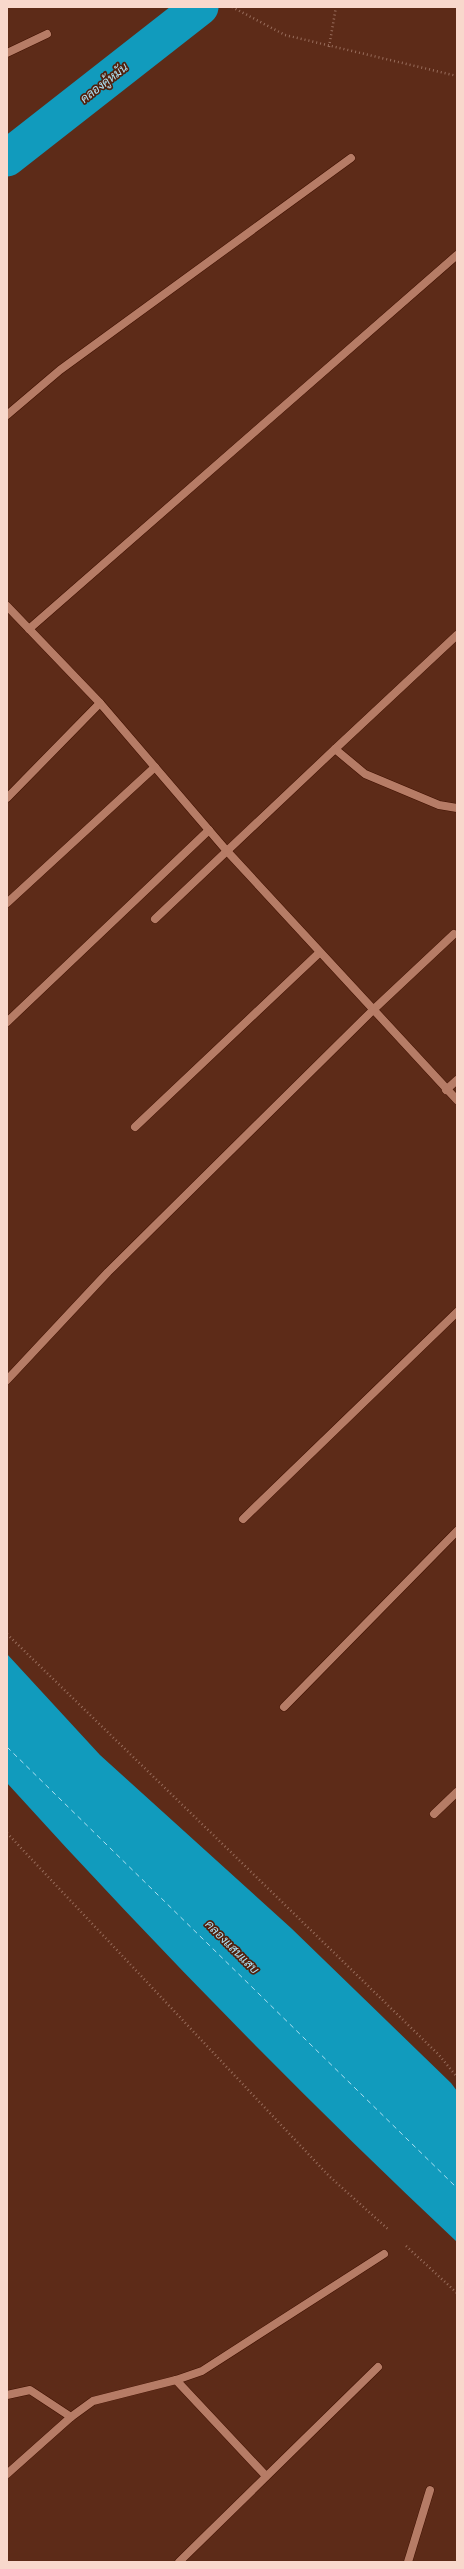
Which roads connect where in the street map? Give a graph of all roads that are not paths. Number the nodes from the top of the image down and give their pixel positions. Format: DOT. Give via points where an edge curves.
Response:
graph roads {
  1 [pos="47,34"];
  2 [pos="7,53"];
  3 [pos="352,158"];
  4 [pos="457,255"];
  5 [pos="7,415"];
  6 [pos="7,606"];
  7 [pos="29,629"];
  8 [pos="457,635"];
  9 [pos="100,703"];
  10 [pos="335,749"];
  11 [pos="155,767"];
  12 [pos="7,798"];
  13 [pos="457,808"];
  14 [pos="209,830"];
  15 [pos="226,850"];
  16 [pos="7,902"];
  17 [pos="155,919"];
  18 [pos="454,934"];
  19 [pos="319,953"];
  20 [pos="373,1010"];
  21 [pos="7,1022"];
  22 [pos="457,1080"];
  23 [pos="446,1090"];
  24 [pos="457,1100"];
  25 [pos="135,1127"];
  26 [pos="457,1312"];
  27 [pos="7,1380"];
  28 [pos="243,1519"];
  29 [pos="457,1531"];
  30 [pos="284,1707"];
  31 [pos="457,1792"];
  32 [pos="434,1814"];
  33 [pos="384,2254"];
  34 [pos="378,2367"];
  35 [pos="176,2380"];
  36 [pos="7,2395"];
  37 [pos="71,2417"];
  38 [pos="7,2474"];
  39 [pos="266,2476"];
  40 [pos="430,2490"];
  41 [pos="179,2562"];
  42 [pos="408,2562"];
  1 -- 2 [label="street"];
  3 -- 5 [label="street" via="60,370"];
  4 -- 7 [label="street"];
  6 -- 7 [label="street"];
  7 -- 9 [label="street"];
  8 -- 10 [label="street"];
  9 -- 11 [label="street"];
  9 -- 12 [label="street"];
  10 -- 13 [label="street" via="365,774 439,805"];
  10 -- 15 [label="street"];
  11 -- 14 [label="street"];
  11 -- 16 [label="street"];
  14 -- 15 [label="street"];
  14 -- 21 [label="street"];
  15 -- 17 [label="street"];
  15 -- 19 [label="street"];
  18 -- 20 [label="street"];
  19 -- 20 [label="street"];
  19 -- 25 [label="street"];
  20 -- 23 [label="street"];
  20 -- 27 [label="street" via="108,1272"];
  22 -- 23 [label="street"];
  23 -- 24 [label="street"];
  26 -- 28 [label="street"];
  29 -- 30 [label="street"];
  31 -- 32 [label="street"];
  33 -- 35 [label="street" via="202,2371"];
  34 -- 39 [label="street"];
  35 -- 37 [label="street" via="110,2395 93,2401"];
  35 -- 39 [label="street"];
  36 -- 37 [label="street" via="30,2390"];
  37 -- 38 [label="street"];
  39 -- 41 [label="street"];
  40 -- 42 [label="street"];
}
